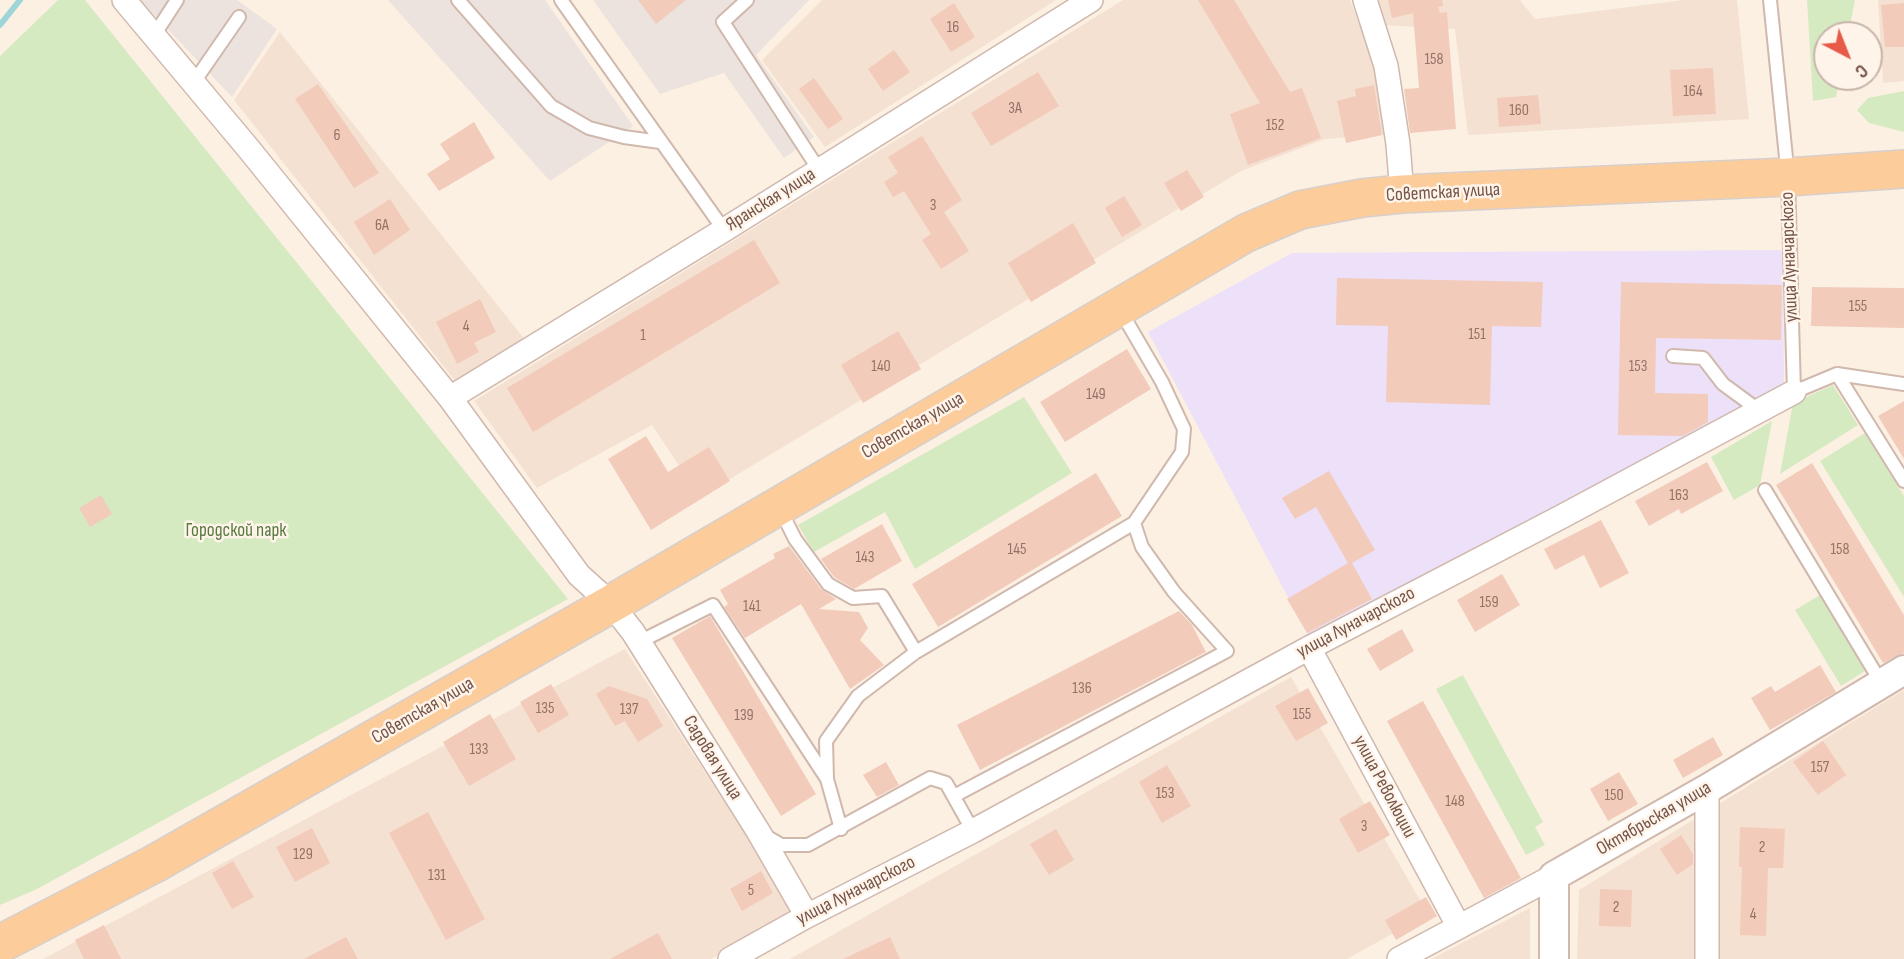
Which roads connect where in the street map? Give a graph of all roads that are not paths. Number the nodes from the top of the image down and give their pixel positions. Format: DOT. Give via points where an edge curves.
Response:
graph roads {
  1 [pos="124,0"];
  2 [pos="177,0"];
  3 [pos="458,0"];
  4 [pos="561,0"];
  5 [pos="747,0"];
  6 [pos="1091,0"];
  7 [pos="1365,0"];
  8 [pos="1770,0"];
  9 [pos="239,18"];
  10 [pos="153,37"];
  11 [pos="194,82"];
  12 [pos="660,142"];
  13 [pos="1904,169"];
  14 [pos="819,170"];
  15 [pos="1788,177"];
  16 [pos="1402,194"];
  17 [pos="724,230"];
  18 [pos="1118,307"];
  19 [pos="1673,356"];
  20 [pos="1837,374"];
  21 [pos="1904,384"];
  22 [pos="1794,392"];
  23 [pos="450,398"];
  24 [pos="1765,408"];
  25 [pos="1904,481"];
  26 [pos="1765,490"];
  27 [pos="777,505"];
  28 [pos="1134,523"];
  29 [pos="611,604"];
  30 [pos="639,642"];
  31 [pos="1309,648"];
  32 [pos="916,652"];
  33 [pos="1893,677"];
  34 [pos="827,779"];
  35 [pos="1707,789"];
  36 [pos="954,796"];
  37 [pos="841,829"];
  38 [pos="758,831"];
  39 [pos="973,831"];
  40 [pos="1554,876"];
  41 [pos="807,916"];
  42 [pos="1459,927"];
  43 [pos="0,944"];
  44 [pos="739,957"];
  45 [pos="1403,958"];
  46 [pos="1554,959"];
  47 [pos="1707,959"];
  1 -- 10 [label="street, Садовая улица"];
  2 -- 10 [label="lane"];
  3 -- 12 [label="lane" via="551,106 589,128"];
  4 -- 12 [label="lane"];
  5 -- 14 [label="lane" via="723,22"];
  6 -- 14 [label="street, Яранская улица"];
  7 -- 16 [label="street" via="1386,66"];
  8 -- 15 [label="lane, улица Луначарского"];
  9 -- 11 [label="lane"];
  10 -- 11 [label="street, Садовая улица"];
  11 -- 23 [label="street, Садовая улица"];
  12 -- 17 [label="lane"];
  13 -- 15 [label="main road, Советская улица"];
  14 -- 17 [label="street, Яранская улица"];
  15 -- 16 [label="main road, Советская улица"];
  15 -- 22 [label="lane, улица Луначарского"];
  16 -- 18 [label="main road, Советская улица" via="1300,210 1246,233"];
  17 -- 23 [label="street, Яранская улица"];
  18 -- 27 [label="main road, Советская улица"];
  18 -- 28 [label="lane" via="1184,429 1182,452"];
  19 -- 24 [label="lane" via="1703,358 1723,384 1753,406"];
  20 -- 21 [label="lane"];
  20 -- 22 [label="lane"];
  20 -- 25 [label="lane"];
  22 -- 24 [label="street, улица Луначарского"];
  23 -- 29 [label="street, Садовая улица" via="579,575"];
  24 -- 31 [label="street, улица Луначарского"];
  26 -- 33 [label="lane"];
  27 -- 29 [label="main road, Советская улица"];
  27 -- 32 [label="lane" via="828,584 853,598 882,596"];
  28 -- 32 [label="lane"];
  28 -- 36 [label="lane" via="1142,547 1174,592 1227,651"];
  29 -- 30 [label="street, Садовая улица"];
  29 -- 43 [label="main road, Советская улица" via="154,864"];
  30 -- 34 [label="lane" via="713,605"];
  30 -- 38 [label="street, Садовая улица"];
  31 -- 39 [label="street, улица Луначарского"];
  31 -- 42 [label="street, улица Революции"];
  32 -- 34 [label="lane" via="858,696 826,741"];
  33 -- 35 [label="street, Октябрьская улица"];
  34 -- 37 [label="lane"];
  35 -- 40 [label="street, Октябрьская улица"];
  35 -- 47 [label="street"];
  36 -- 37 [label="lane" via="946,783 930,778"];
  36 -- 39 [label="lane"];
  37 -- 38 [label="lane" via="808,845 781,845"];
  38 -- 41 [label="street, Садовая улица"];
  39 -- 41 [label="street, улица Луначарского"];
  40 -- 42 [label="street, Октябрьская улица"];
  40 -- 46 [label="street"];
  41 -- 44 [label="street, улица Луначарского"];
  42 -- 45 [label="street, Октябрьская улица"];
}
